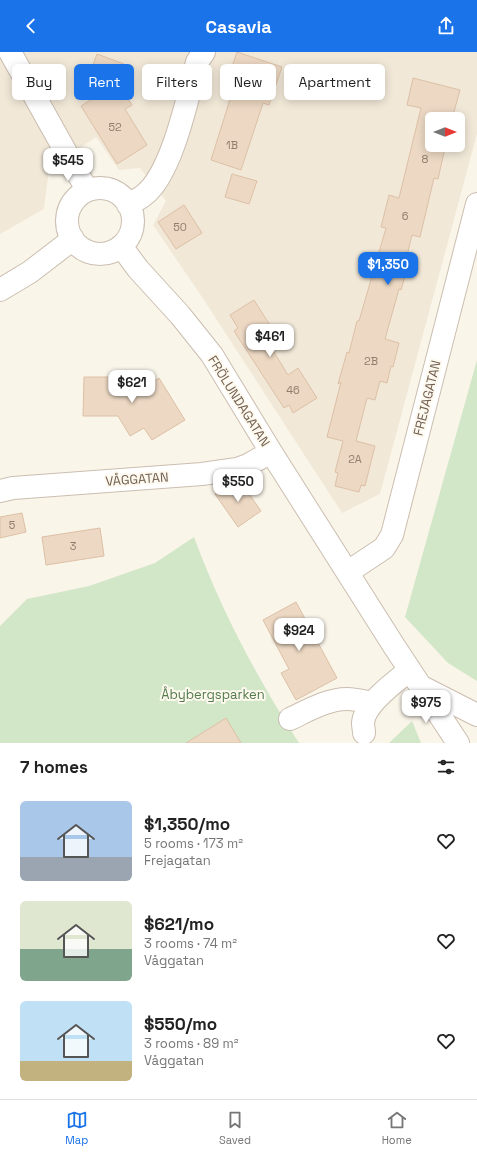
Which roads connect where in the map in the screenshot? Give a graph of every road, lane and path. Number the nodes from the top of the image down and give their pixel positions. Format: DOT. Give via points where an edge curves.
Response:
graph roads {
  1 [pos="10,52"];
  2 [pos="204,52"];
  3 [pos="87,190"];
  4 [pos="128,204"];
  5 [pos="477,204"];
  6 [pos="73,240"];
  7 [pos="121,246"];
  8 [pos="0,290"];
  9 [pos="271,452"];
  10 [pos="0,491"];
  11 [pos="348,572"];
  12 [pos="416,678"];
  13 [pos="372,703"];
  14 [pos="477,715"];
  15 [pos="290,719"];
  16 [pos="364,733"];
  17 [pos="458,743"];
  1 -- 3 [label="street"];
  2 -- 4 [label="street" via="198,62 177,137 167,162 144,195"];
  3 -- 4 [label="street" via="110,190 124,198"];
  3 -- 6 [label="street" via="75,199 68,212 68,226"];
  4 -- 7 [label="street" via="132,211 132,226"];
  5 -- 11 [label="street, FREJAGATAN" via="392,535 384,548"];
  6 -- 7 [label="street" via="83,249 96,253 109,252"];
  6 -- 8 [label="street" via="30,272"];
  7 -- 9 [label="street, FRÖLUNDAGATAN" via="212,355"];
  9 -- 10 [label="street, VÅGGATAN" via="248,465 230,470"];
  9 -- 11 [label="street, FRÖLUNDAGATAN"];
  11 -- 12 [label="street, FRÖLUNDAGATAN"];
  12 -- 13 [label="street"];
  12 -- 14 [label="street"];
  12 -- 17 [label="street, FRÖLUNDAGATAN"];
  13 -- 15 [label="street" via="345,699 325,704"];
  13 -- 16 [label="street" via="363,722"];
}
